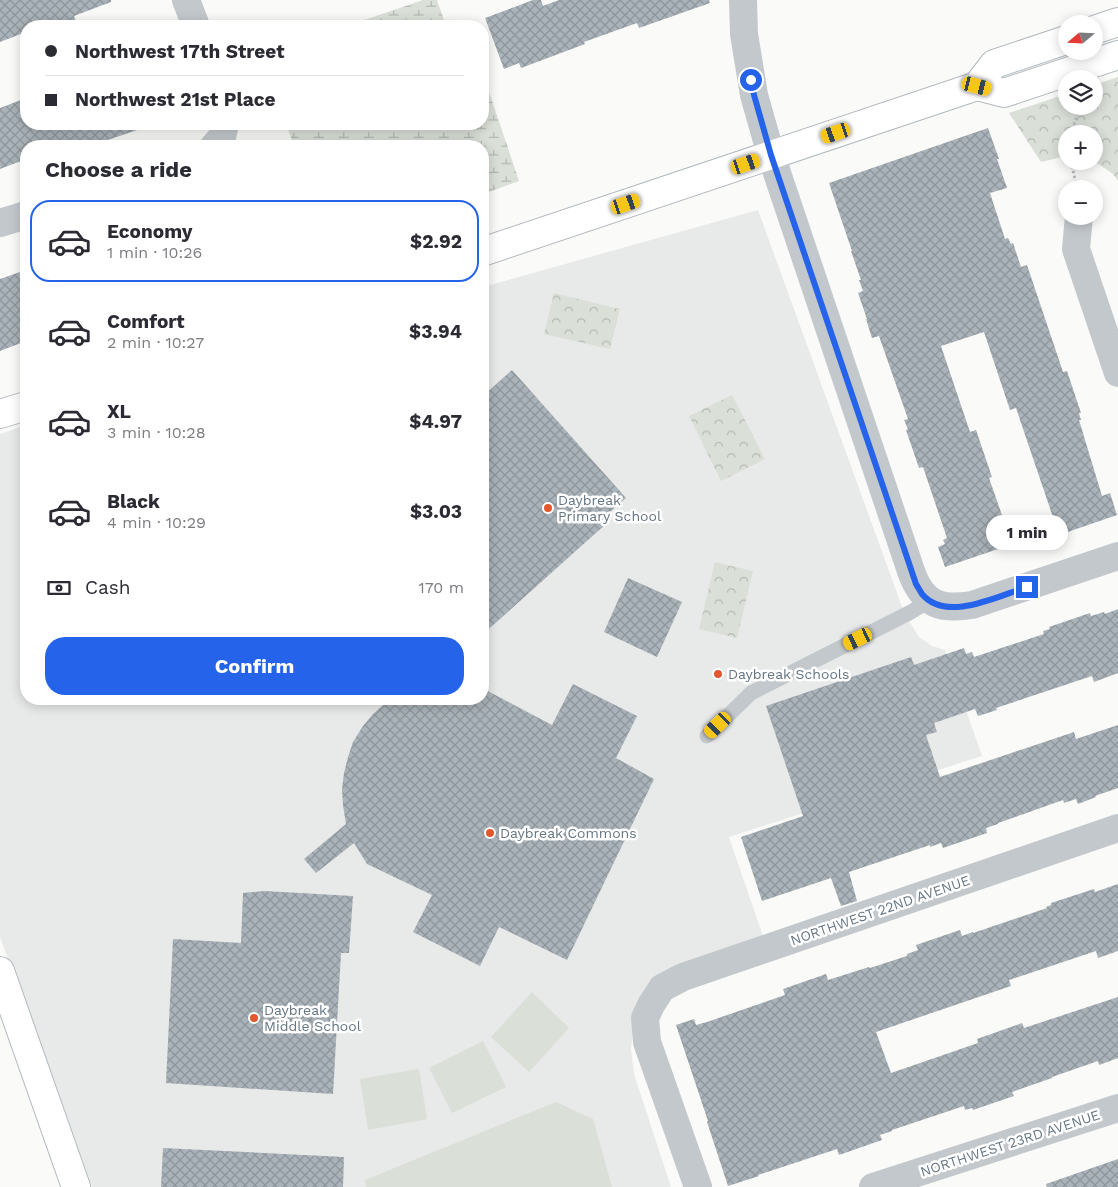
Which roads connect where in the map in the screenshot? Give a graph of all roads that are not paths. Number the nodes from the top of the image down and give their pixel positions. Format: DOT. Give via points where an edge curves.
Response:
graph roads {
  1 [pos="186,0"];
  2 [pos="743,0"];
  3 [pos="194,20"];
  4 [pos="1118,22"];
  5 [pos="1103,27"];
  6 [pos="1058,43"];
  7 [pos="1118,55"];
  8 [pos="977,86"];
  9 [pos="771,155"];
  10 [pos="20,216"];
  11 [pos="0,223"];
  12 [pos="1078,225"];
  13 [pos="489,250"];
  14 [pos="1118,374"];
  15 [pos="20,408"];
  16 [pos="0,414"];
  17 [pos="1118,556"];
  18 [pos="930,600"];
  19 [pos="707,736"];
  20 [pos="1118,828"];
  21 [pos="0,971"];
  22 [pos="1118,1108"];
  23 [pos="76,1187"];
  24 [pos="698,1187"];
  25 [pos="873,1187"];
  1 -- 3 [label="street"];
  2 -- 9 [label="street" via="744,34 754,95"];
  4 -- 5 [label="street"];
  6 -- 8 [label="street" via="994,64"];
  7 -- 8 [label="street" via="1004,93"];
  8 -- 9 [label="street"];
  9 -- 13 [label="street"];
  9 -- 18 [label="street" via="912,574 922,594"];
  10 -- 11 [label="street"];
  12 -- 14 [label="street" via="1076,249"];
  15 -- 16 [label="street"];
  17 -- 18 [label="street" via="972,605 946,607"];
  18 -- 19 [label="lane" via="751,692"];
  20 -- 24 [label="street, NORTHWEST 22ND AVENUE" via="683,977 662,988 645,1018 647,1042"];
  21 -- 23 [label="street"];
  22 -- 25 [label="street, NORTHWEST 23RD AVENUE"];
}
